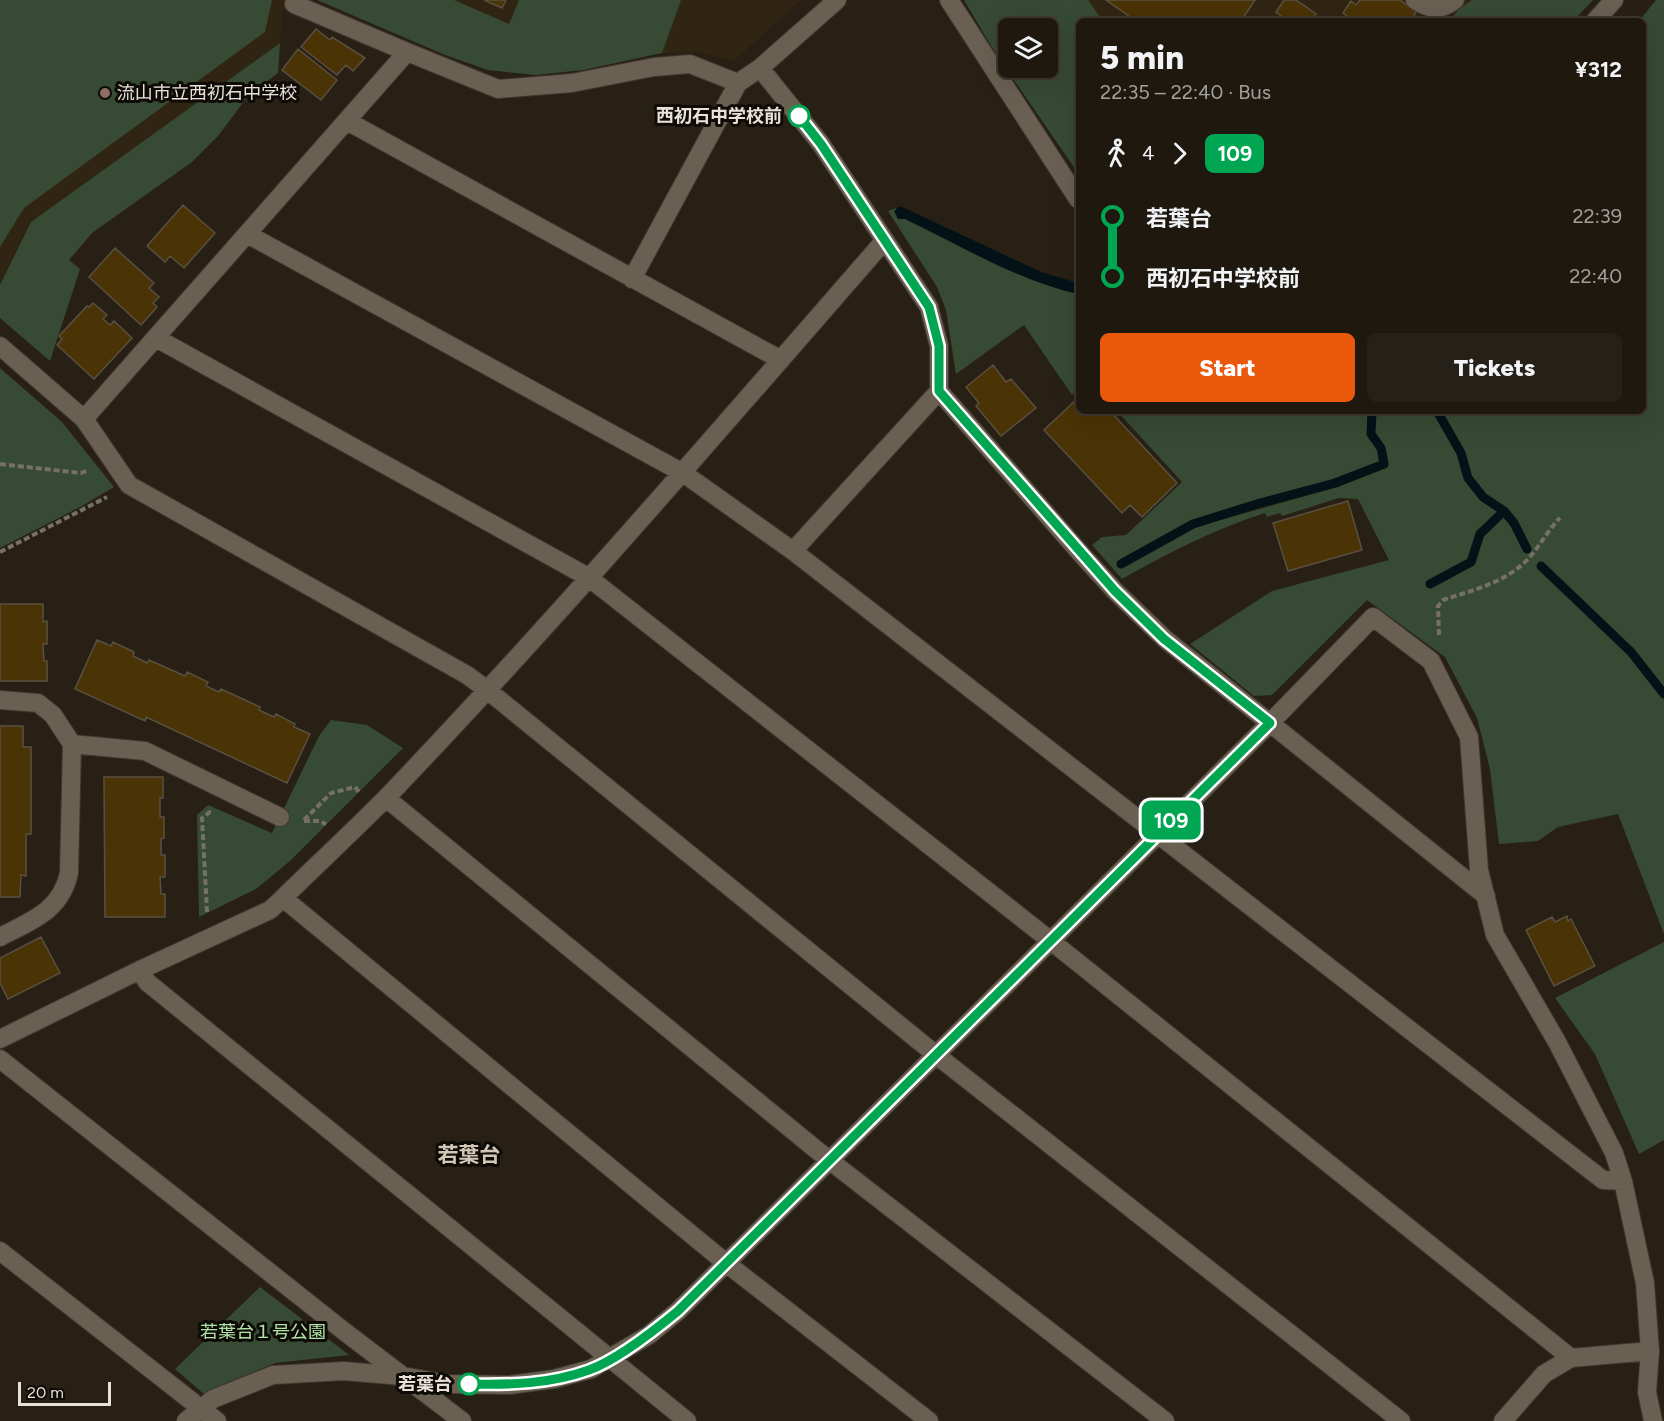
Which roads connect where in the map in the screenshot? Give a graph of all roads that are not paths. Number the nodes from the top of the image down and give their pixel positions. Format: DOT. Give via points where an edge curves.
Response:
graph roads {
  1 [pos="837,0"];
  2 [pos="949,0"];
  3 [pos="1415,0"];
  4 [pos="1455,0"];
  5 [pos="1614,0"];
  6 [pos="294,4"];
  7 [pos="1598,18"];
  8 [pos="407,52"];
  9 [pos="760,68"];
  10 [pos="738,83"];
  11 [pos="347,121"];
  12 [pos="1076,196"];
  13 [pos="247,234"];
  14 [pos="885,240"];
  15 [pos="632,279"];
  16 [pos="156,338"];
  17 [pos="0,346"];
  18 [pos="781,360"];
  19 [pos="939,391"];
  20 [pos="84,418"];
  21 [pos="683,473"];
  22 [pos="793,551"];
  23 [pos="588,577"];
  24 [pos="486,689"];
  25 [pos="0,700"];
  26 [pos="1270,723"];
  27 [pos="72,744"];
  28 [pos="386,798"];
  29 [pos="280,817"];
  30 [pos="1158,833"];
  31 [pos="1486,896"];
  32 [pos="284,898"];
  33 [pos="0,938"];
  34 [pos="1050,941"];
  35 [pos="140,970"];
  36 [pos="0,1039"];
  37 [pos="935,1054"];
  38 [pos="0,1059"];
  39 [pos="829,1160"];
  40 [pos="1623,1181"];
  41 [pos="0,1251"];
  42 [pos="726,1263"];
  43 [pos="1650,1351"];
  44 [pos="1571,1358"];
  45 [pos="610,1359"];
  46 [pos="402,1376"];
  47 [pos="201,1409"];
  48 [pos="186,1421"];
  49 [pos="217,1421"];
  50 [pos="462,1421"];
  51 [pos="687,1421"];
  52 [pos="929,1421"];
  53 [pos="1165,1421"];
  54 [pos="1401,1421"];
  55 [pos="1503,1421"];
  56 [pos="1653,1421"];
  1 -- 9 [label="street"];
  2 -- 12 [label="street"];
  3 -- 4 [label="street" via="1435,8 1446,7"];
  5 -- 7 [label="street"];
  6 -- 8 [label="street"];
  8 -- 10 [label="street" via="498,89 572,83 690,64"];
  8 -- 11 [label="street"];
  9 -- 10 [label="street"];
  9 -- 14 [label="street" via="821,144"];
  10 -- 15 [label="street"];
  11 -- 13 [label="street"];
  11 -- 15 [label="street"];
  13 -- 16 [label="street"];
  13 -- 21 [label="street"];
  14 -- 18 [label="street"];
  14 -- 19 [label="street" via="929,307 939,346"];
  15 -- 18 [label="street"];
  16 -- 20 [label="street"];
  16 -- 23 [label="street"];
  17 -- 20 [label="street"];
  18 -- 21 [label="street"];
  19 -- 22 [label="street"];
  19 -- 26 [label="street" via="1115,591 1164,639"];
  20 -- 24 [label="street" via="129,485"];
  21 -- 22 [label="street"];
  21 -- 23 [label="street"];
  22 -- 30 [label="street"];
  23 -- 24 [label="street"];
  23 -- 34 [label="street"];
  24 -- 28 [label="street"];
  24 -- 37 [label="street"];
  25 -- 27 [label="street" via="38,703 53,715"];
  26 -- 30 [label="street"];
  26 -- 31 [label="street"];
  26 -- 31 [label="street" via="1373,617 1431,661 1469,737 1479,870"];
  27 -- 29 [label="street" via="145,751"];
  27 -- 33 [label="street" via="66,887 44,915"];
  28 -- 32 [label="street"];
  28 -- 39 [label="street"];
  30 -- 34 [label="street"];
  30 -- 40 [label="street" via="1603,1180"];
  31 -- 40 [label="street" via="1495,935 1557,1042 1614,1153"];
  32 -- 35 [label="street" via="270,910"];
  32 -- 42 [label="street"];
  34 -- 37 [label="street"];
  34 -- 44 [label="street"];
  35 -- 36 [label="street"];
  35 -- 45 [label="street" via="147,982"];
  37 -- 39 [label="street"];
  37 -- 54 [label="street"];
  38 -- 46 [label="street"];
  39 -- 42 [label="street"];
  39 -- 53 [label="street"];
  40 -- 43 [label="street" via="1645,1283"];
  41 -- 47 [label="street"];
  42 -- 45 [label="street" via="678,1311"];
  42 -- 52 [label="street"];
  43 -- 44 [label="street"];
  43 -- 56 [label="street" via="1647,1392"];
  44 -- 55 [label="street" via="1544,1374"];
  45 -- 46 [label="street" via="591,1369 554,1379 509,1385 449,1384"];
  45 -- 51 [label="street"];
  46 -- 47 [label="street" via="344,1371 273,1375 213,1399"];
  46 -- 50 [label="street"];
  47 -- 48 [label="street"];
  47 -- 49 [label="street"];
}
